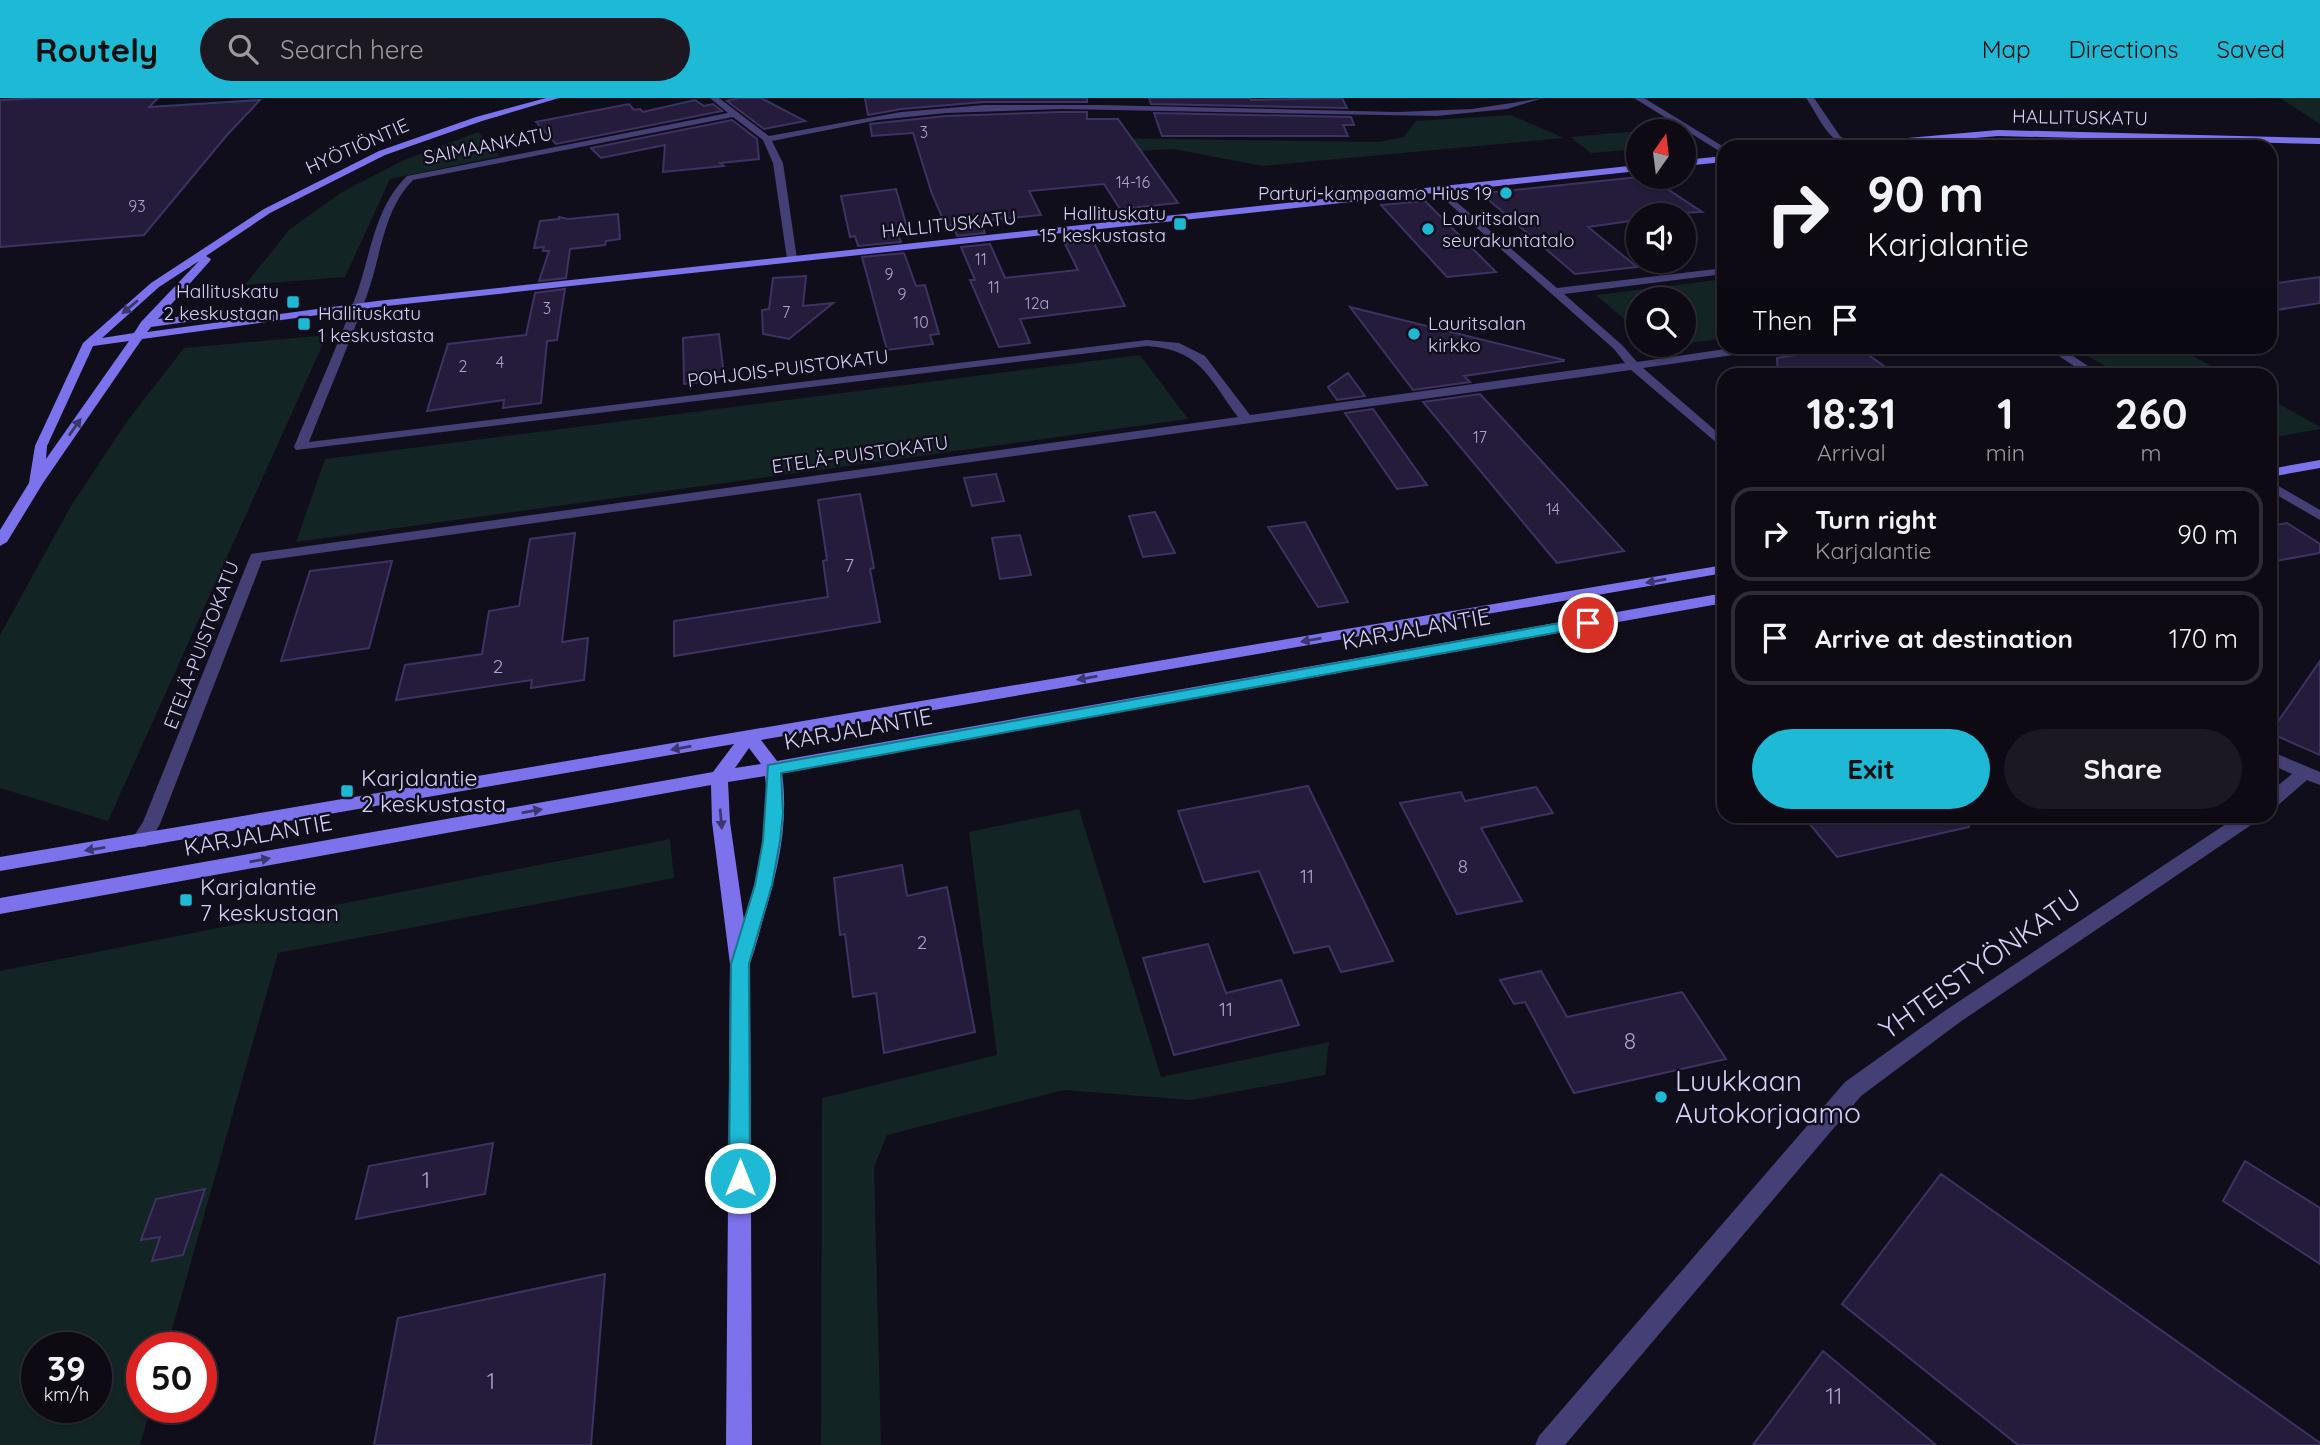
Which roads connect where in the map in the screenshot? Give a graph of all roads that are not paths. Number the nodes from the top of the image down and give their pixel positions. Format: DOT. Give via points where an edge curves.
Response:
graph roads {
  1 [pos="555,98"];
  2 [pos="714,98"];
  3 [pos="940,98"];
  4 [pos="1140,98"];
  5 [pos="1539,98"];
  6 [pos="1638,98"];
  7 [pos="1810,98"];
  8 [pos="1144,108"];
  9 [pos="943,110"];
  10 [pos="736,114"];
  11 [pos="767,139"];
  12 [pos="1839,140"];
  13 [pos="1916,140"];
  14 [pos="2320,141"];
  15 [pos="1717,146"];
  16 [pos="1717,160"];
  17 [pos="1696,162"];
  18 [pos="1626,170"];
  19 [pos="1439,190"];
  20 [pos="225,238"];
  21 [pos="792,259"];
  22 [pos="1717,272"];
  23 [pos="1553,292"];
  24 [pos="355,307"];
  25 [pos="306,313"];
  26 [pos="148,323"];
  27 [pos="138,338"];
  28 [pos="89,343"];
  29 [pos="1722,354"];
  30 [pos="2062,354"];
  31 [pos="1635,367"];
  32 [pos="2084,368"];
  33 [pos="1246,419"];
  34 [pos="1717,439"];
  35 [pos="301,447"];
  36 [pos="2320,464"];
  37 [pos="2277,472"];
  38 [pos="36,483"];
  39 [pos="2277,489"];
  40 [pos="2320,516"];
  41 [pos="0,542"];
  42 [pos="1717,570"];
  43 [pos="1717,599"];
  44 [pos="749,736"];
  45 [pos="2277,760"];
  46 [pos="773,769"];
  47 [pos="2312,776"];
  48 [pos="719,777"];
  49 [pos="2277,798"];
  50 [pos="2241,823"];
  51 [pos="139,842"];
  52 [pos="0,864"];
  53 [pos="0,906"];
  54 [pos="740,964"];
  55 [pos="739,1445"];
  56 [pos="1548,1445"];
  1 -- 20 [label="main road, HYÖTIÖNTIE" via="382,153 302,192"];
  2 -- 10 [label="street"];
  3 -- 9 [label="street"];
  4 -- 8 [label="street"];
  5 -- 8 [label="street" via="1478,111"];
  6 -- 15 [label="street"];
  7 -- 12 [label="street"];
  8 -- 9 [label="street"];
  9 -- 11 [label="street"];
  10 -- 11 [label="street"];
  10 -- 24 [label="street, SAIMAANKATU" via="410,178 400,185"];
  11 -- 21 [label="street" via="778,163"];
  13 -- 14 [label="main road, HALLITUSKATU" via="1998,133"];
  16 -- 17 [label="main road"];
  18 -- 19 [label="main road, HALLITUSKATU"];
  19 -- 21 [label="main road, HALLITUSKATU"];
  19 -- 23 [label="street"];
  20 -- 26 [label="main road, HYÖTIÖNTIE"];
  20 -- 28 [label="main road, HYÖTIÖNTIE, one-way" via="155,285"];
  21 -- 24 [label="main road, HALLITUSKATU"];
  22 -- 23 [label="street"];
  23 -- 31 [label="street" via="1618,346"];
  24 -- 25 [label="main road, HALLITUSKATU"];
  24 -- 35 [label="street, SAIMAANKATU"];
  25 -- 26 [label="main road, HALLITUSKATU"];
  25 -- 27 [label="main road, HALLITUSKATU"];
  26 -- 27 [label="main road, HYÖTIÖNTIE"];
  26 -- 28 [label="main road, HALLITUSKATU"];
  27 -- 28 [label="main road, HALLITUSKATU"];
  38 -- 27 [label="main road, HYÖTIÖNTIE, one-way"];
  28 -- 38 [label="main road, HYÖTIÖNTIE" via="41,446"];
  29 -- 31 [label="street, ETELÄ-PUISTOKATU"];
  30 -- 32 [label="street"];
  31 -- 33 [label="street, ETELÄ-PUISTOKATU"];
  31 -- 34 [label="street"];
  33 -- 35 [label="street, POHJOIS-PUISTOKATU" via="1201,359 1175,345 1147,343"];
  33 -- 51 [label="street, ETELÄ-PUISTOKATU" via="256,557"];
  36 -- 37 [label="main road"];
  38 -- 41 [label="main road, HYÖTIÖNTIE"];
  39 -- 40 [label="street"];
  42 -- 44 [label="main road, KARJALANTIE, one-way"];
  43 -- 46 [label="main road, KARJALANTIE"];
  44 -- 46 [label="main road"];
  44 -- 48 [label="main road"];
  44 -- 51 [label="main road, KARJALANTIE, one-way"];
  45 -- 47 [label="street"];
  46 -- 48 [label="main road, KARJALANTIE"];
  46 -- 54 [label="main road" via="772,841"];
  47 -- 49 [label="street"];
  53 -- 48 [label="main road, KARJALANTIE, one-way"];
  48 -- 54 [label="main road, one-way"];
  50 -- 56 [label="street, YHTEISTYÖNKATU" via="1952,1016 1853,1089"];
  51 -- 52 [label="main road, KARJALANTIE, one-way"];
  54 -- 55 [label="main road"];
}
